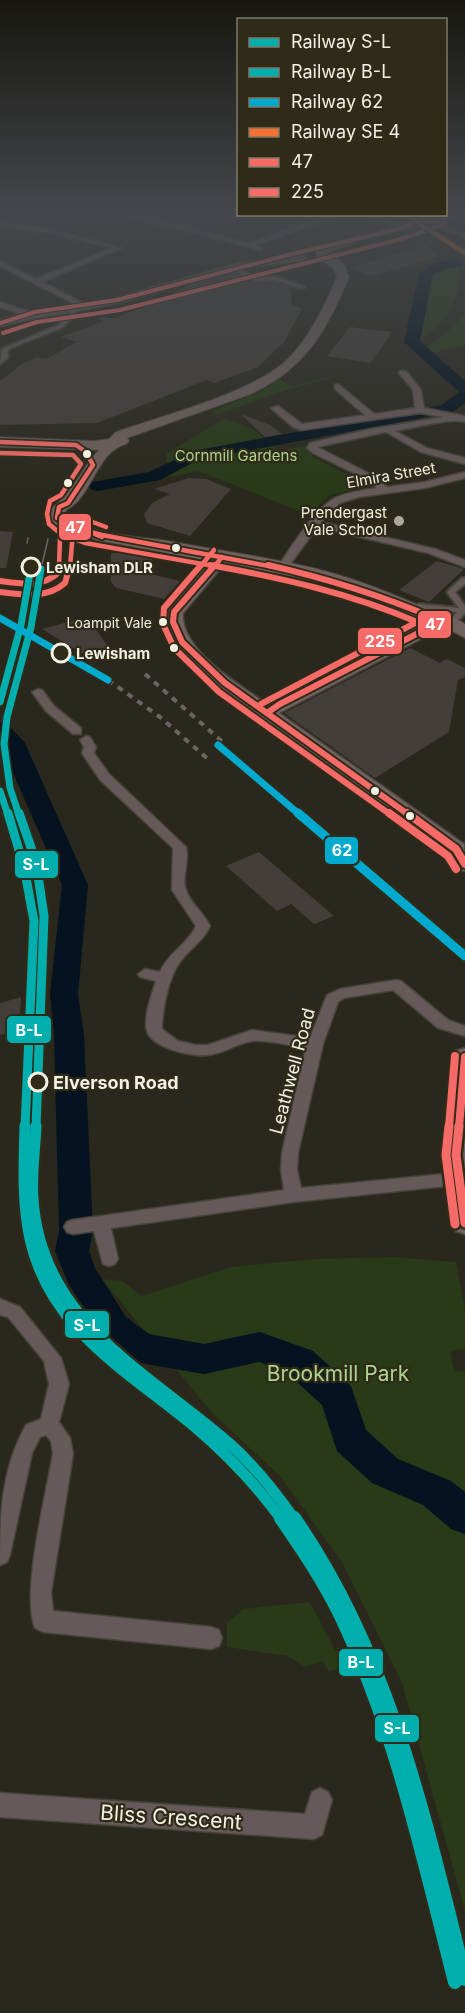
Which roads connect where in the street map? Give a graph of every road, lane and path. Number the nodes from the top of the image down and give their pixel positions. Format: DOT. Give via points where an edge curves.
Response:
graph roads {
  1 [pos="3,305"];
  2 [pos="85,305"];
  3 [pos="317,305"];
  4 [pos="330,305"];
  5 [pos="77,306"];
  6 [pos="27,314"];
  7 [pos="0,323"];
  8 [pos="0,362"];
  9 [pos="403,373"];
  10 [pos="327,389"];
  11 [pos="200,405"];
  12 [pos="275,408"];
  13 [pos="423,410"];
  14 [pos="371,416"];
  15 [pos="452,416"];
  16 [pos="465,419"];
  17 [pos="387,429"];
  18 [pos="0,435"];
  19 [pos="0,442"];
  20 [pos="76,445"];
  21 [pos="101,460"];
  22 [pos="465,461"];
  23 [pos="465,475"];
  24 [pos="385,490"];
  25 [pos="315,524"];
  26 [pos="222,556"];
  27 [pos="465,564"];
  28 [pos="282,568"];
  29 [pos="465,580"];
  30 [pos="419,606"];
  31 [pos="465,610"];
  32 [pos="447,624"];
  33 [pos="465,641"];
  34 [pos="38,692"];
  35 [pos="267,707"];
  36 [pos="465,864"];
  37 [pos="145,974"];
  38 [pos="166,978"];
  39 [pos="465,1031"];
  40 [pos="315,1044"];
  41 [pos="465,1058"];
  42 [pos="461,1178"];
  43 [pos="294,1195"];
  44 [pos="101,1222"];
  45 [pos="465,1223"];
  46 [pos="77,1226"];
  47 [pos="109,1259"];
  48 [pos="0,1306"];
  49 [pos="49,1425"];
  50 [pos="0,1555"];
  51 [pos="211,1638"];
  52 [pos="320,1800"];
  53 [pos="0,1805"];
  1 -- 6 [label="street"];
  2 -- 5 [label="street"];
  3 -- 11 [label="highway" via="292,344 274,363"];
  4 -- 11 [label="highway" via="295,359 261,384"];
  5 -- 6 [label="street"];
  5 -- 8 [label="street" via="66,322 8,347"];
  6 -- 7 [label="street"];
  9 -- 13 [label="street" via="417,390"];
  10 -- 14 [label="street" via="342,386"];
  11 -- 21 [label="highway"];
  12 -- 14 [label="street" via="302,427"];
  13 -- 14 [label="street"];
  13 -- 15 [label="street"];
  15 -- 16 [label="street"];
  15 -- 17 [label="street" via="444,421"];
  17 -- 22 [label="street" via="403,442"];
  17 -- 24 [label="street" via="321,442 312,448 369,477"];
  18 -- 21 [label="highway" via="97,439"];
  19 -- 20 [label="highway"];
  20 -- 21 [label="highway"];
  20 -- 21 [label="highway"];
  21 -- 26 [label="highway" via="68,503 58,507 57,518 65,524 118,539"];
  23 -- 24 [label="street, Elmira Street"];
  24 -- 25 [label="street, Elmira Street" via="337,501"];
  25 -- 27 [label="street" via="431,551"];
  25 -- 28 [label="street, Elmira Street"];
  26 -- 28 [label="highway"];
  26 -- 35 [label="main road" via="176,608 173,623 181,640 201,663"];
  28 -- 32 [label="highway" via="364,589"];
  29 -- 31 [label="street" via="451,592"];
  30 -- 31 [label="street"];
  31 -- 32 [label="street"];
  32 -- 33 [label="highway"];
  32 -- 35 [label="main road"];
  34 -- 38 [label="street" via="43,703 90,747 88,753 104,777 179,847 179,892 203,926 194,942 172,961"];
  35 -- 36 [label="main road" via="456,849"];
  37 -- 38 [label="street"];
  38 -- 40 [label="street" via="153,1023 160,1037 173,1045 209,1050 252,1035"];
  39 -- 40 [label="street, Leathwell Road" via="442,1024 396,985 387,985 332,999"];
  40 -- 43 [label="street, Leathwell Road" via="288,1162"];
  41 -- 42 [label="main road" via="456,1155"];
  42 -- 43 [label="street"];
  42 -- 45 [label="main road"];
  43 -- 44 [label="street"];
  44 -- 46 [label="street"];
  44 -- 47 [label="street"];
  48 -- 49 [label="street" via="14,1312 52,1358 59,1384"];
  49 -- 50 [label="street" via="33,1431 22,1451"];
  49 -- 51 [label="street" via="63,1441 63,1454 40,1593 44,1621"];
  52 -- 53 [label="street, Bliss Crescent" via="314,1827"];
}
